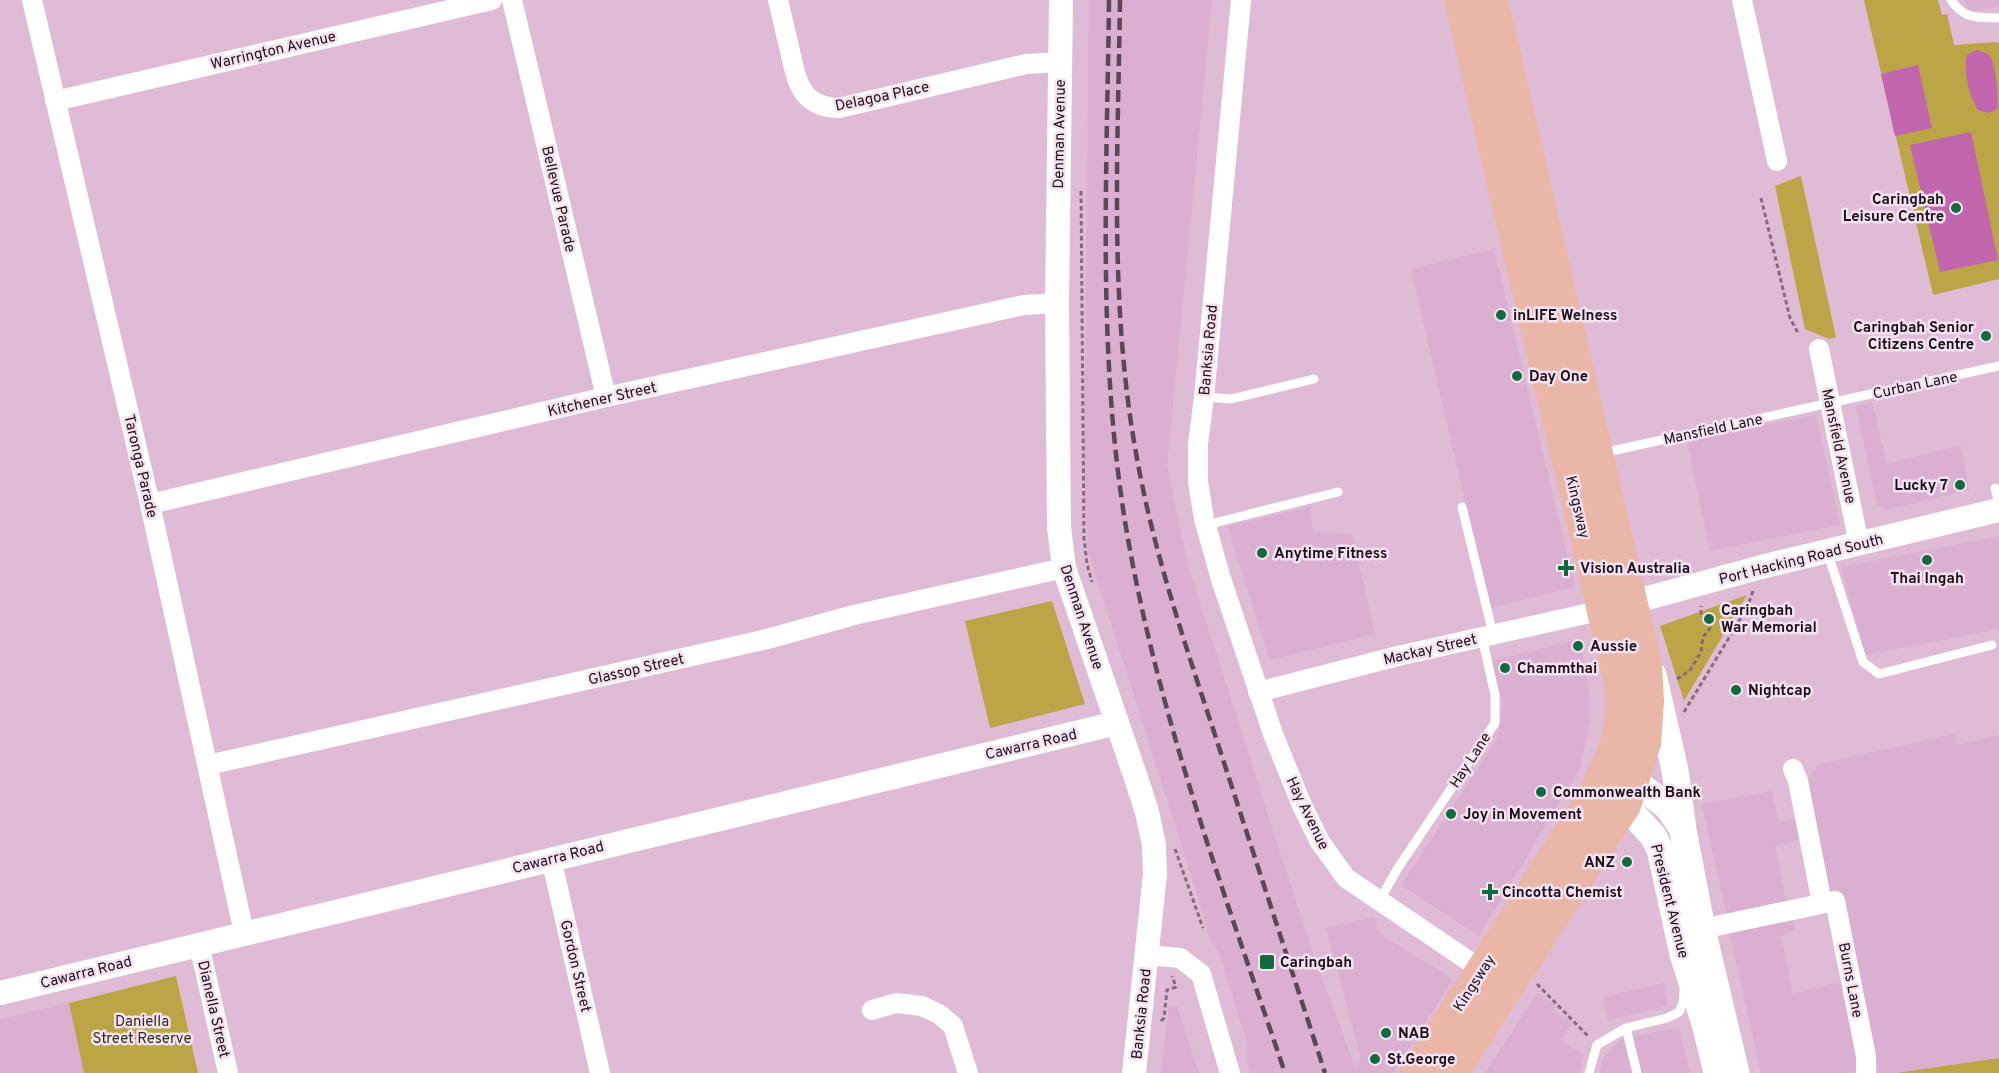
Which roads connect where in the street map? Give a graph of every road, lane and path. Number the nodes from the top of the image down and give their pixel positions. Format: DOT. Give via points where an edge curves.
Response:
graph roads {
  1 [pos="32,0"];
  2 [pos="492,0"];
  3 [pos="512,0"];
  4 [pos="778,0"];
  5 [pos="1061,0"];
  6 [pos="1241,0"];
  7 [pos="1460,0"];
  8 [pos="1492,0"];
  9 [pos="1742,0"];
  10 [pos="1951,0"];
  11 [pos="1999,18"];
  12 [pos="1060,62"];
  13 [pos="55,101"];
  14 [pos="1777,162"];
  15 [pos="1081,182"];
  16 [pos="1761,198"];
  17 [pos="1057,303"];
  18 [pos="1798,333"];
  19 [pos="1819,349"];
  20 [pos="1999,366"];
  21 [pos="1314,379"];
  22 [pos="606,397"];
  23 [pos="1204,397"];
  24 [pos="1830,404"];
  25 [pos="1597,454"];
  26 [pos="1338,492"];
  27 [pos="1997,499"];
  28 [pos="1999,503"];
  29 [pos="150,504"];
  30 [pos="1462,507"];
  31 [pos="1206,525"];
  32 [pos="1859,544"];
  33 [pos="1827,552"];
  34 [pos="1064,568"];
  35 [pos="1094,586"];
  36 [pos="1753,591"];
  37 [pos="1701,606"];
  38 [pos="1634,607"];
  39 [pos="1603,610"];
  40 [pos="1487,636"];
  41 [pos="1992,645"];
  42 [pos="1675,680"];
  43 [pos="1258,692"];
  44 [pos="1680,719"];
  45 [pos="1117,723"];
  46 [pos="208,765"];
  47 [pos="1793,769"];
  48 [pos="1622,785"];
  49 [pos="1683,830"];
  50 [pos="1173,842"];
  51 [pos="551,858"];
  52 [pos="1379,901"];
  53 [pos="1822,903"];
  54 [pos="1203,928"];
  55 [pos="1690,931"];
  56 [pos="244,933"];
  57 [pos="199,944"];
  58 [pos="1147,955"];
  59 [pos="1686,966"];
  60 [pos="1482,970"];
  61 [pos="1521,983"];
  62 [pos="1176,987"];
  63 [pos="0,993"];
  64 [pos="872,1010"];
  65 [pos="1164,1018"];
  66 [pos="1626,1028"];
  67 [pos="1597,1045"];
  68 [pos="228,1073"];
  69 [pos="600,1073"];
  70 [pos="968,1073"];
  71 [pos="1134,1073"];
  72 [pos="1230,1073"];
  73 [pos="1416,1073"];
  74 [pos="1452,1073"];
  75 [pos="1589,1073"];
  76 [pos="1637,1073"];
  77 [pos="1717,1073"];
  78 [pos="1736,1073"];
  79 [pos="1866,1073"];
  1 -- 13 [label="street, Taronga Parade"];
  2 -- 13 [label="street, Warrington Avenue"];
  3 -- 22 [label="street, Bellevue Parade"];
  4 -- 12 [label="street, Delagoa Place" via="796,80 806,96 820,106 839,108 1026,64"];
  5 -- 12 [label="street, Denman Avenue"];
  6 -- 23 [label="street, Banksia Road"];
  7 -- 39 [label="main road, Kingsway"];
  8 -- 25 [label="main road, Kingsway"];
  9 -- 14 [label="street"];
  10 -- 11 [label="lane" via="1965,15"];
  12 -- 17 [label="street, Denman Avenue"];
  13 -- 29 [label="street, Taronga Parade"];
  15 -- 35 [label="path" via="1084,538"];
  16 -- 18 [label="path" via="1790,318"];
  17 -- 22 [label="street, Kitchener Street" via="1024,305"];
  17 -- 34 [label="street, Denman Avenue" via="1059,527"];
  19 -- 24 [label="street, Mansfield Avenue"];
  20 -- 24 [label="lane, Curban Lane"];
  21 -- 23 [label="lane" via="1231,399"];
  22 -- 29 [label="street, Kitchener Street"];
  23 -- 31 [label="street, Banksia Road" via="1198,482"];
  24 -- 25 [label="lane, Mansfield Lane"];
  24 -- 32 [label="street, Mansfield Avenue"];
  25 -- 38 [label="main road, Kingsway"];
  26 -- 31 [label="lane"];
  27 -- 28 [label="lane"];
  27 -- 32 [label="street, Port Hacking Road South"];
  29 -- 46 [label="street, Taronga Parade"];
  30 -- 40 [label="lane, Hay Lane"];
  31 -- 43 [label="street, Banksia Road"];
  32 -- 33 [label="street, Port Hacking Road South"];
  33 -- 38 [label="street, Port Hacking Road South" via="1765,566"];
  33 -- 41 [label="lane" via="1863,662 1879,675"];
  34 -- 45 [label="street, Denman Avenue"];
  34 -- 46 [label="street, Glassop Street"];
  36 -- 44 [label="path" via="1747,608"];
  37 -- 42 [label="path" via="1701,616 1712,626 1703,637 1701,652 1690,670"];
  38 -- 39 [label="main road, Port Hacking Road South"];
  38 -- 48 [label="main road, Kingsway" via="1646,665 1648,701 1645,743"];
  38 -- 49 [label="main road, President Avenue" via="1664,713"];
  39 -- 40 [label="street, Mackay Street"];
  39 -- 48 [label="main road, Kingsway" via="1622,698"];
  40 -- 43 [label="street, Mackay Street"];
  40 -- 52 [label="lane, Hay Lane" via="1495,723"];
  43 -- 52 [label="street, Hay Avenue" via="1320,842 1346,878"];
  45 -- 51 [label="street, Cawarra Road"];
  45 -- 58 [label="street, Denman Avenue" via="1154,845"];
  46 -- 56 [label="street, Taronga Parade"];
  47 -- 53 [label="street"];
  48 -- 49 [label="main road, President Avenue" via="1668,807"];
  48 -- 55 [label="main road, President Avenue" via="1657,842"];
  48 -- 60 [label="main road, Kingsway" via="1586,808"];
  48 -- 61 [label="main road, Kingsway"];
  49 -- 55 [label="main road, President Avenue"];
  50 -- 54 [label="path"];
  51 -- 56 [label="street, Cawarra Road"];
  51 -- 69 [label="street, Gordon Street"];
  52 -- 60 [label="street, Hay Avenue"];
  53 -- 55 [label="street"];
  53 -- 79 [label="street, Burns Lane" via="1835,901 1866,1056"];
  55 -- 59 [label="main road, President Avenue"];
  55 -- 78 [label="main road, President Avenue"];
  56 -- 57 [label="street, Cawarra Road"];
  57 -- 63 [label="street, Cawarra Road"];
  57 -- 68 [label="street, Dianella Street"];
  58 -- 71 [label="street, Banksia Road"];
  58 -- 72 [label="street" via="1180,958 1200,974"];
  59 -- 66 [label="lane" via="1679,1012"];
  59 -- 77 [label="main road, President Avenue"];
  60 -- 61 [label="main road"];
  60 -- 73 [label="main road, Kingsway"];
  61 -- 67 [label="path"];
  61 -- 74 [label="main road, Kingsway"];
  62 -- 65 [label="path" via="1167,990"];
  64 -- 70 [label="street" via="896,1003 922,1006 939,1014 953,1026"];
  66 -- 67 [label="lane"];
  66 -- 76 [label="lane"];
  67 -- 75 [label="lane"];
}
